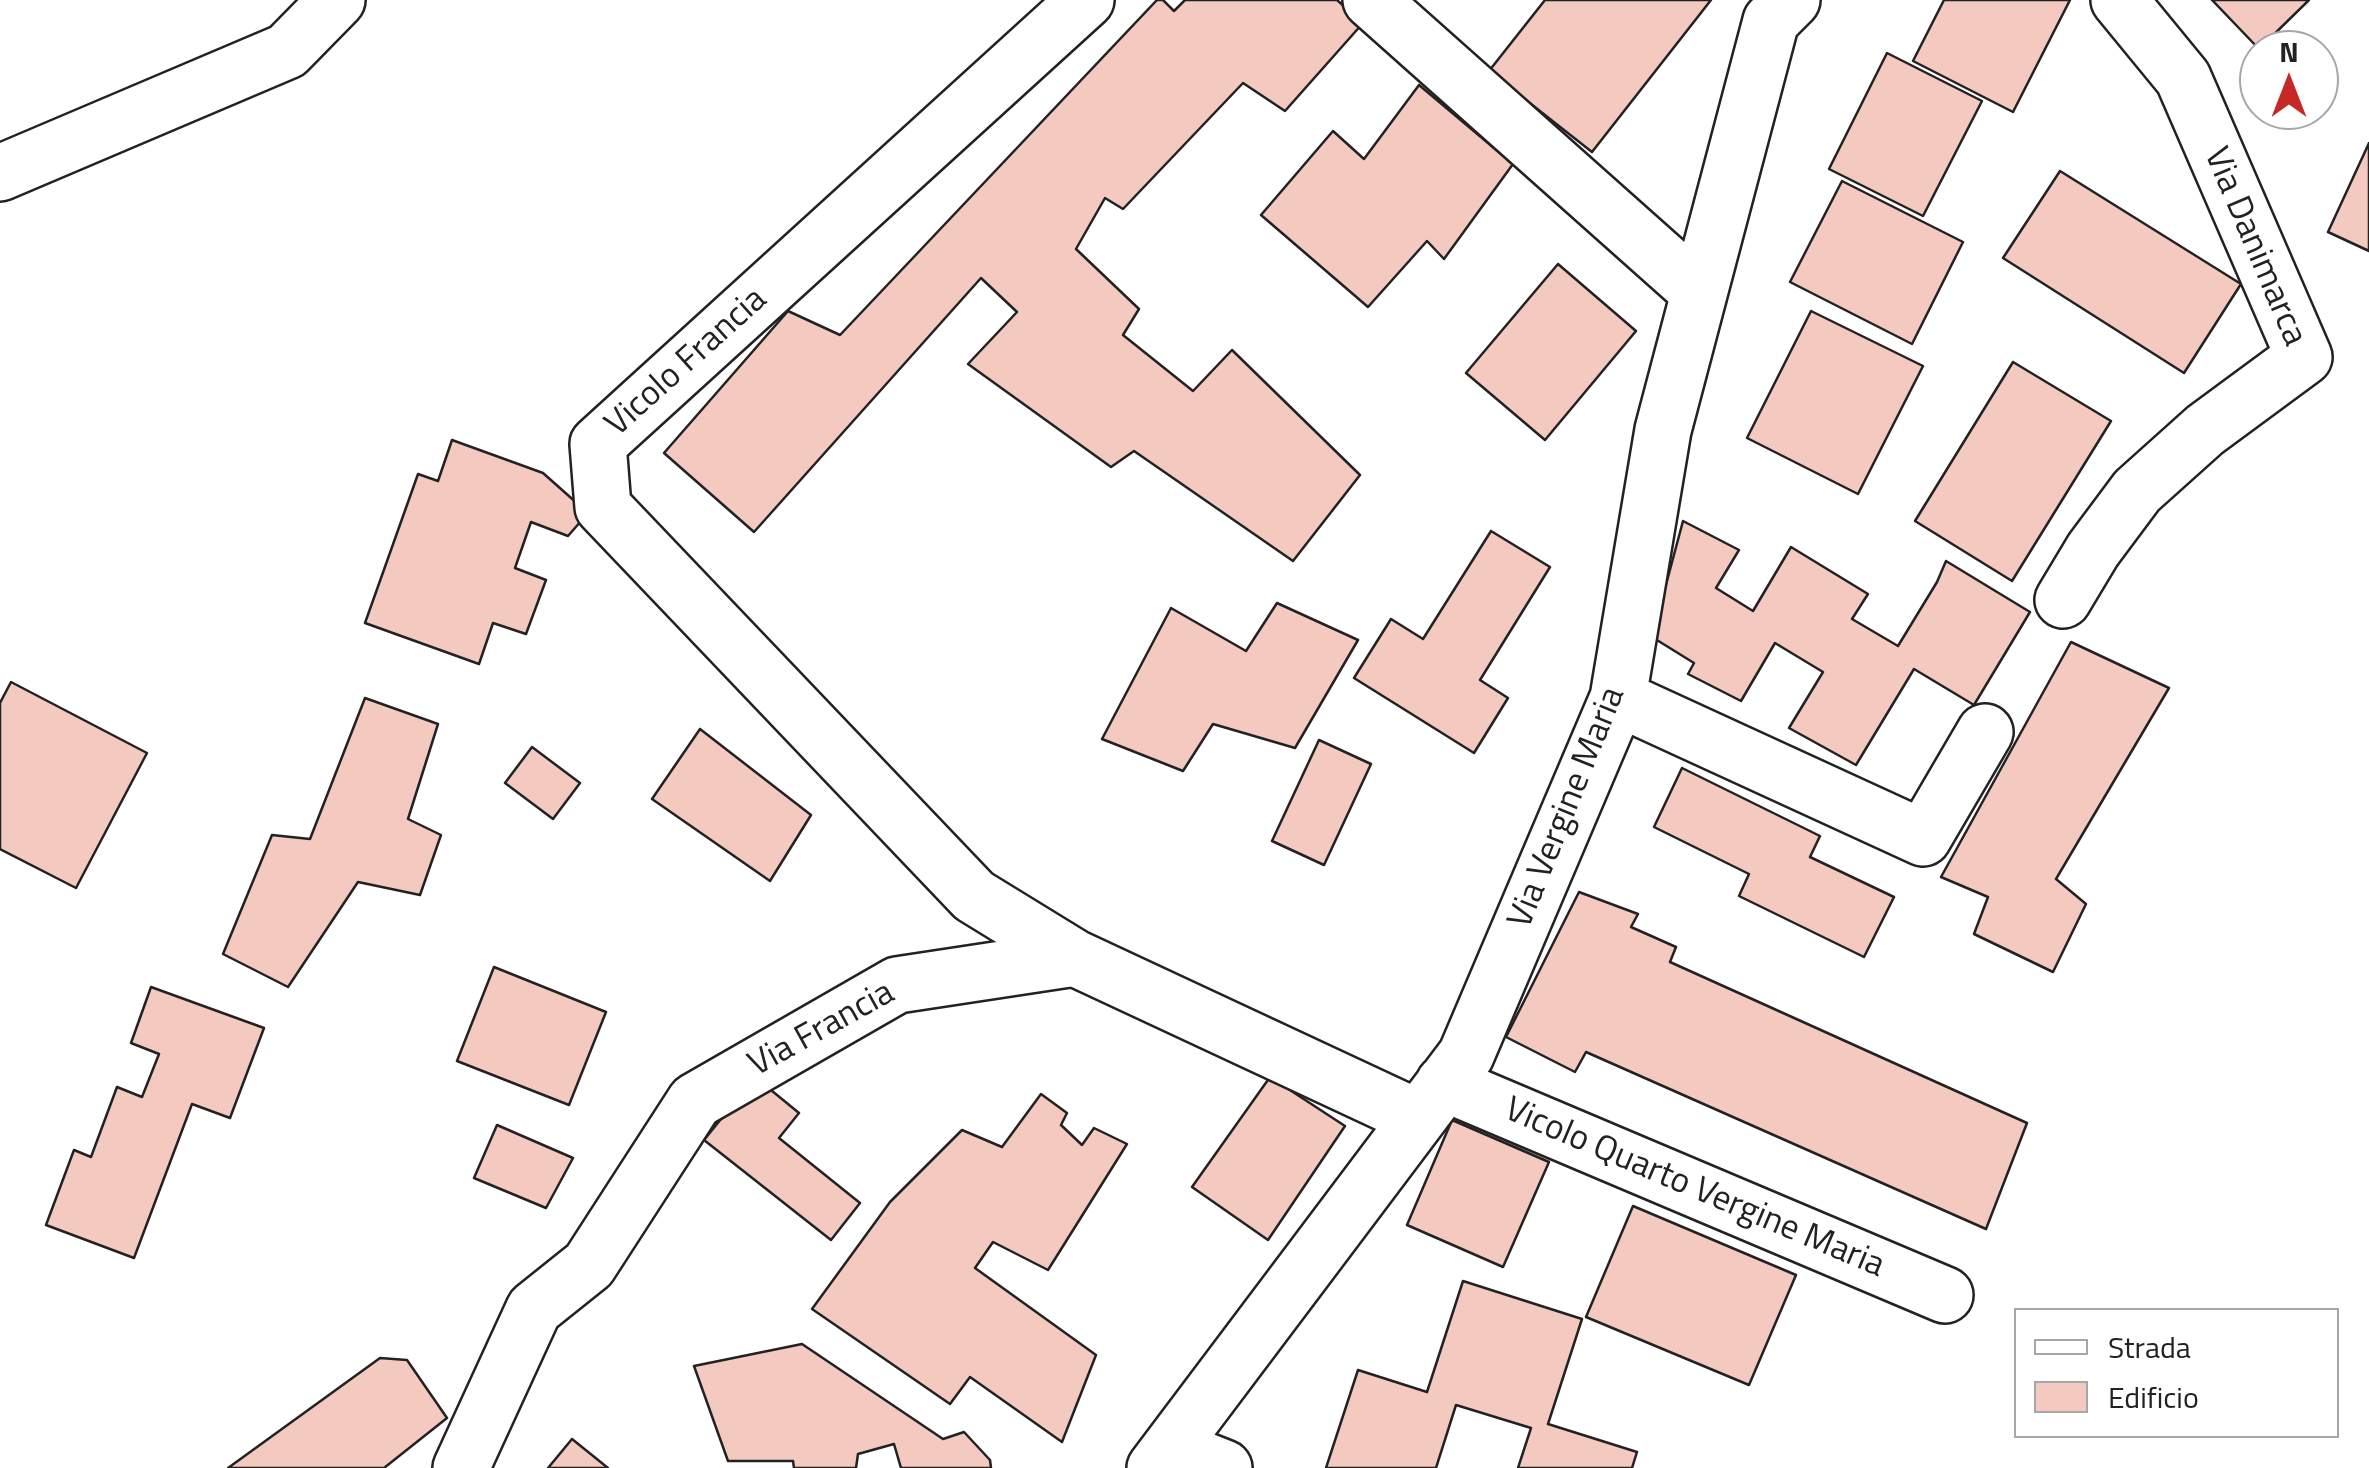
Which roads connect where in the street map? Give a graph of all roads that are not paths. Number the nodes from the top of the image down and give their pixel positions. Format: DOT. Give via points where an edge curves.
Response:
graph roads {
  1 [pos="337,0"];
  2 [pos="1086,0"];
  3 [pos="1371,0"];
  4 [pos="1792,0"];
  5 [pos="2119,0"];
  6 [pos="0,173"];
  7 [pos="1699,292"];
  8 [pos="2063,600"];
  9 [pos="1618,698"];
  10 [pos="1986,732"];
  11 [pos="1076,958"];
  12 [pos="1431,1100"];
  13 [pos="1944,1294"];
  14 [pos="1163,1458"];
  15 [pos="460,1468"];
  16 [pos="1224,1468"];
  1 -- 6 [label="street" via="287,51"];
  2 -- 11 [label="street, Vicolo Francia" via="598,444 603,508 974,896"];
  3 -- 7 [label="street"];
  4 -- 7 [label="street, Via Vergine Maria" via="1771,21"];
  5 -- 8 [label="street, Via Danimarca" via="2182,78 2304,357 2137,490"];
  7 -- 9 [label="street, Via Vergine Maria" via="1662,430"];
  9 -- 10 [label="street" via="1923,838"];
  9 -- 12 [label="street, Via Vergine Maria" via="1466,1055"];
  11 -- 12 [label="street"];
  11 -- 15 [label="street, Via Francia" via="897,985 695,1101 589,1265 534,1309"];
  12 -- 13 [label="street, Vicolo Quarto Vergine Maria"];
  12 -- 14 [label="street, Via Vergine Maria"];
  14 -- 16 [label="street"];
}
